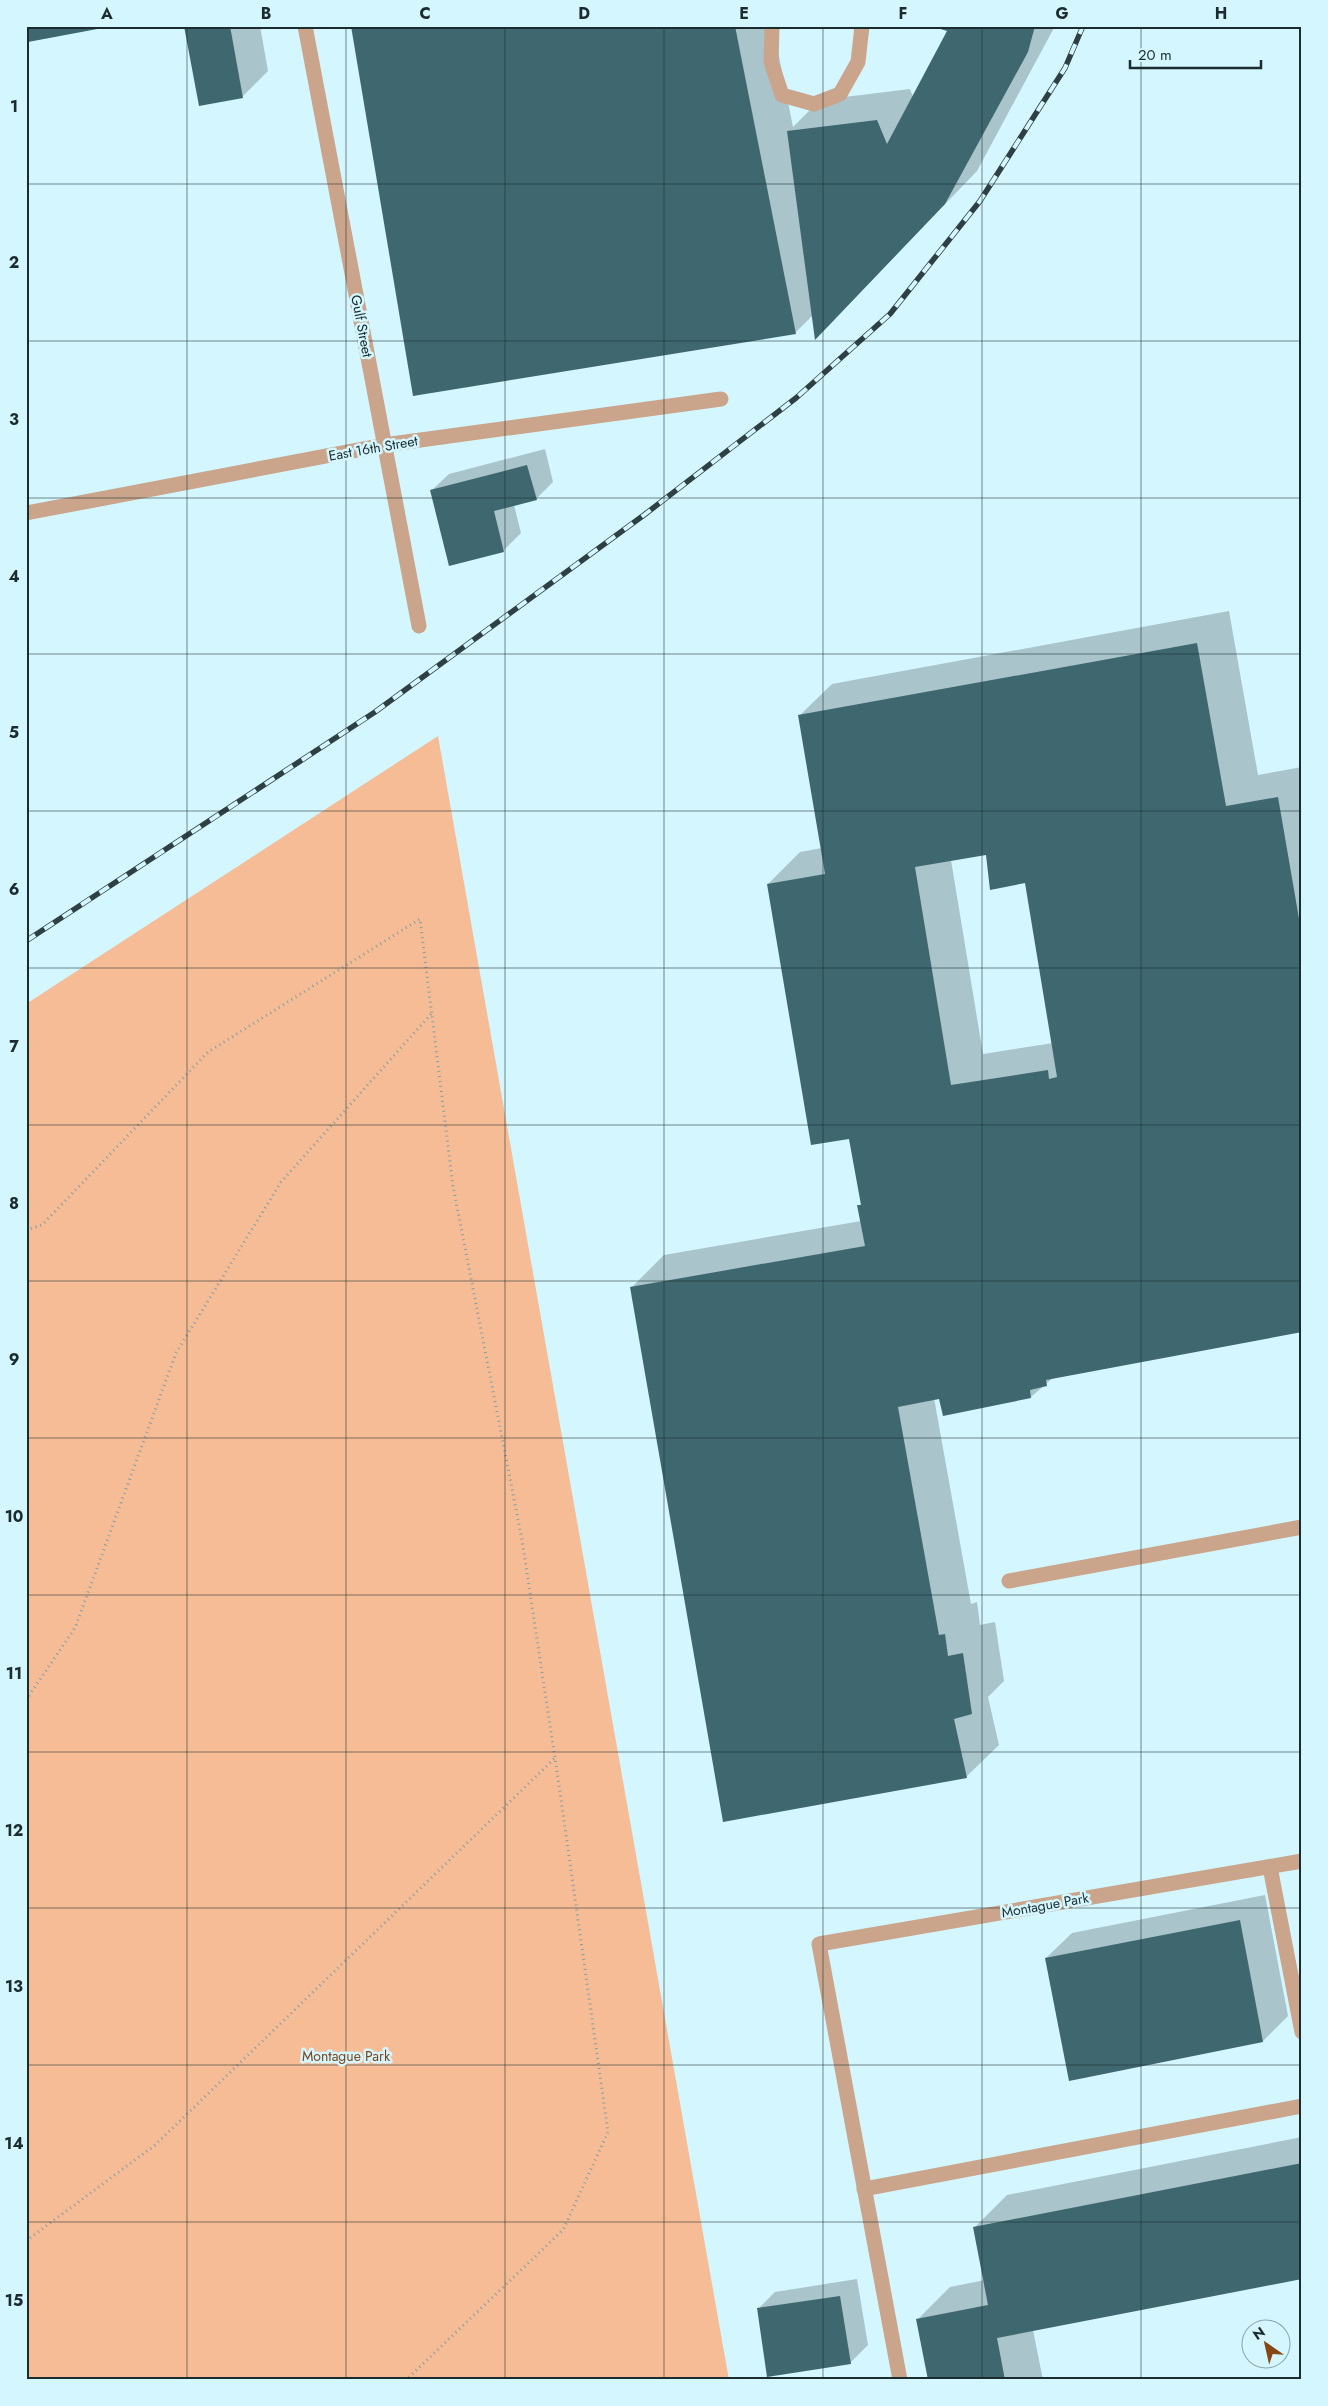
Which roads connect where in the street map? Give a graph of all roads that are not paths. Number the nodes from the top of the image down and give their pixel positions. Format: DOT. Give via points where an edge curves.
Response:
graph roads {
  1 [pos="305,26"];
  2 [pos="772,26"];
  3 [pos="862,26"];
  4 [pos="722,399"];
  5 [pos="384,445"];
  6 [pos="26,512"];
  7 [pos="419,626"];
  8 [pos="1302,1527"];
  9 [pos="1009,1581"];
  10 [pos="1302,1861"];
  11 [pos="1270,1866"];
  12 [pos="1302,2032"];
  13 [pos="1302,2106"];
  14 [pos="864,2189"];
  15 [pos="900,2380"];
  1 -- 5 [label="street, Gulf Street"];
  2 -- 3 [label="street" via="771,62 782,95 814,104 840,94 858,62"];
  4 -- 5 [label="street, East 16th Street"];
  5 -- 6 [label="street, East 16th Street"];
  5 -- 7 [label="street, Gulf Street"];
  8 -- 9 [label="street"];
  10 -- 11 [label="street, Montague Park"];
  11 -- 12 [label="street"];
  11 -- 14 [label="street, Montague Park" via="819,1944"];
  13 -- 14 [label="street"];
  14 -- 15 [label="street"];
}
